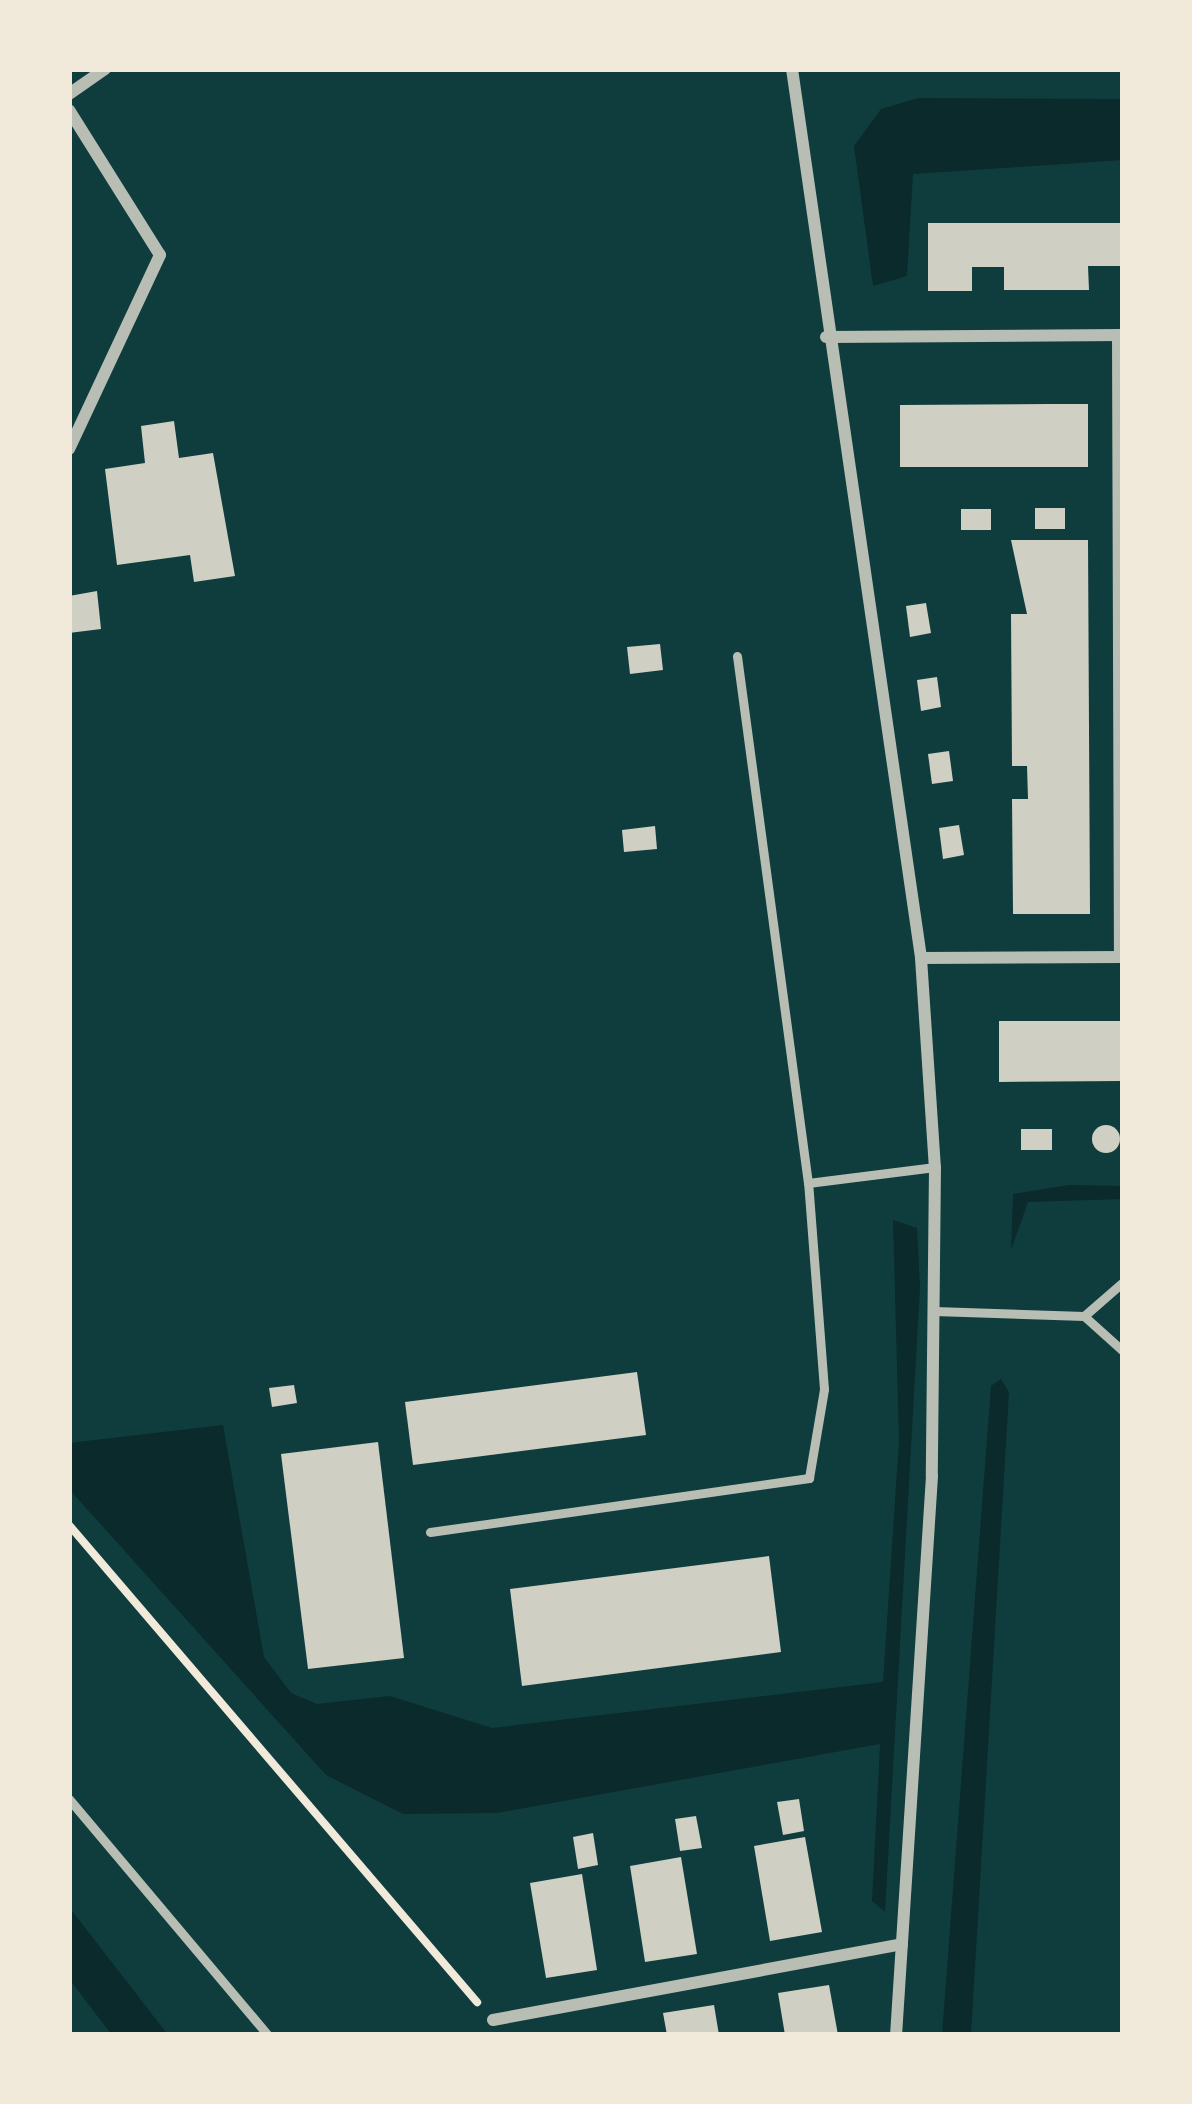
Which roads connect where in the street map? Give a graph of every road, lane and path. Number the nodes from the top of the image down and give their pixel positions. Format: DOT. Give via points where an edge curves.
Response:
graph roads {
  1 [pos="104,69"];
  2 [pos="792,69"];
  3 [pos="69,94"];
  4 [pos="69,110"];
  5 [pos="1120,335"];
  6 [pos="826,337"];
  7 [pos="69,449"];
  8 [pos="737,656"];
  9 [pos="1121,957"];
  10 [pos="921,958"];
  11 [pos="935,1168"];
  12 [pos="808,1183"];
  13 [pos="1123,1282"];
  14 [pos="934,1312"];
  15 [pos="1084,1316"];
  16 [pos="1123,1352"];
  17 [pos="69,1525"];
  18 [pos="430,1532"];
  19 [pos="69,1798"];
  20 [pos="902,1944"];
  21 [pos="494,2020"];
  22 [pos="268,2035"];
  23 [pos="896,2035"];
  1 -- 3 [label="street"];
  2 -- 6 [label="street"];
  4 -- 7 [label="street" via="160,255"];
  5 -- 6 [label="street"];
  5 -- 9 [label="street"];
  6 -- 10 [label="street"];
  8 -- 12 [label="lane"];
  9 -- 10 [label="street"];
  10 -- 11 [label="street"];
  11 -- 12 [label="lane"];
  11 -- 14 [label="street"];
  12 -- 18 [label="lane" via="824,1390 808,1478"];
  13 -- 15 [label="lane"];
  14 -- 15 [label="lane"];
  14 -- 20 [label="street"];
  15 -- 16 [label="lane"];
  17 -- 21 [label="path"];
  19 -- 22 [label="lane"];
  20 -- 21 [label="street"];
  20 -- 23 [label="street"];
}
